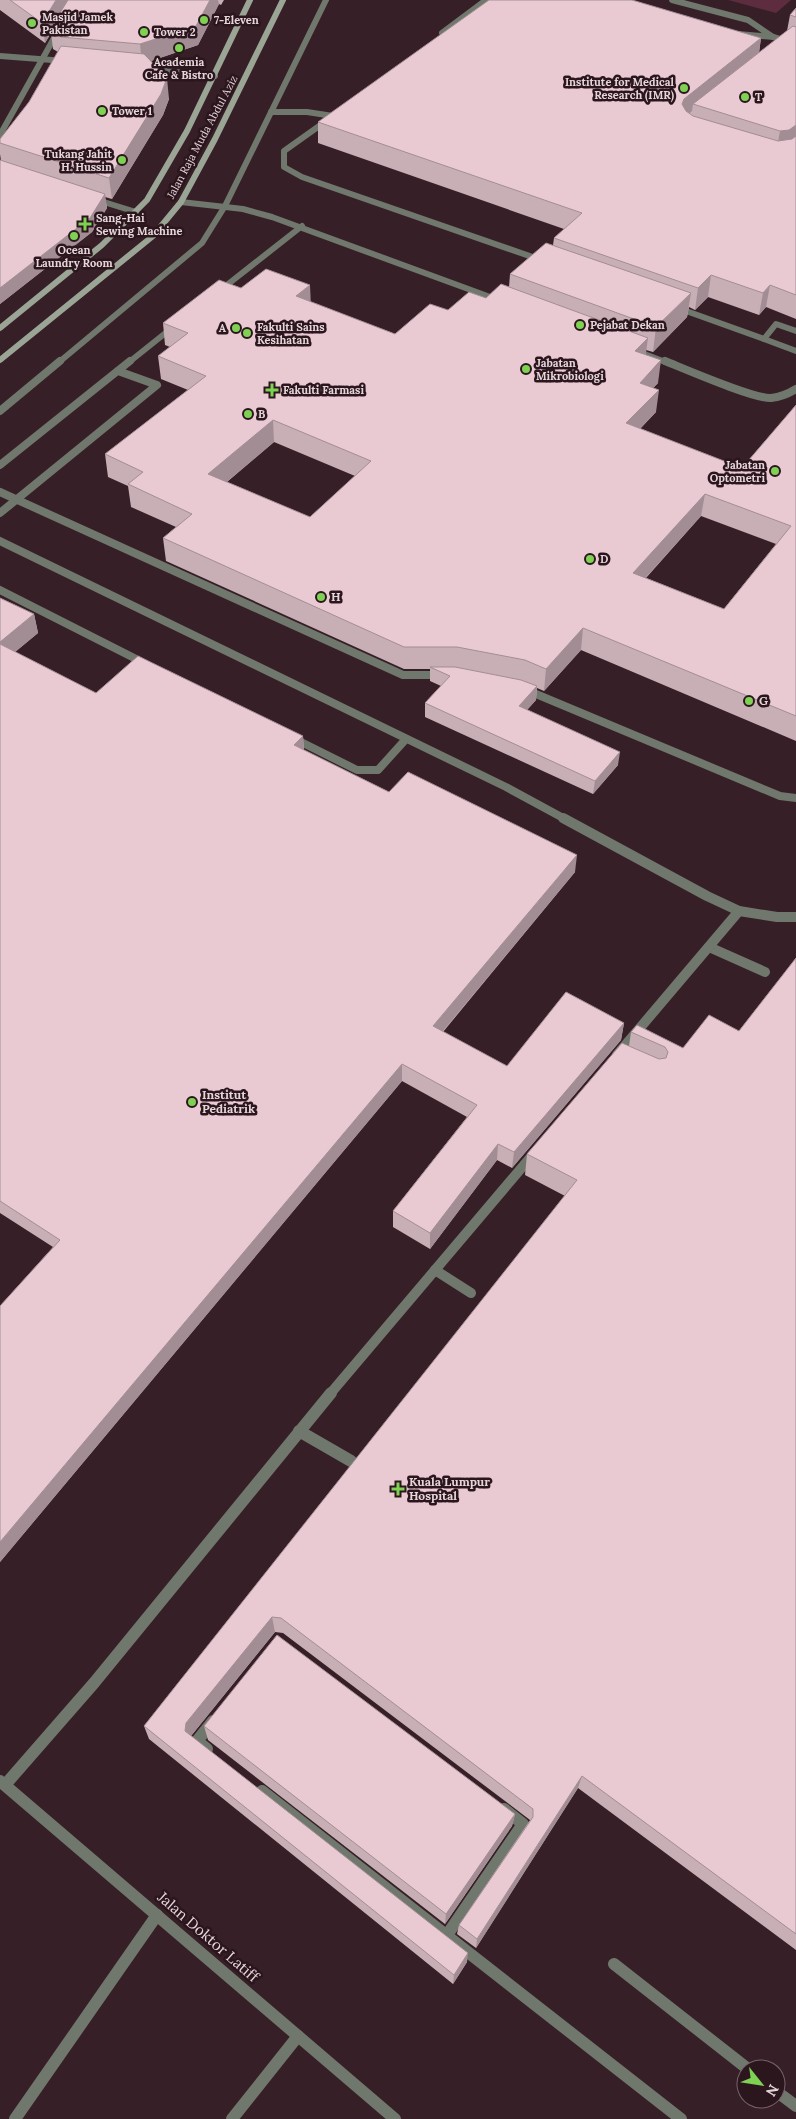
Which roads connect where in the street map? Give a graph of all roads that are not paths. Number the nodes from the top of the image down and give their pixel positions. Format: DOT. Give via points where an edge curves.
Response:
graph roads {
  1 [pos="250,0"];
  2 [pos="283,0"];
  3 [pos="326,0"];
  4 [pos="486,0"];
  5 [pos="672,0"];
  6 [pos="62,25"];
  7 [pos="730,33"];
  8 [pos="439,36"];
  9 [pos="774,37"];
  10 [pos="788,42"];
  11 [pos="796,44"];
  12 [pos="780,48"];
  13 [pos="0,56"];
  14 [pos="41,59"];
  15 [pos="70,62"];
  16 [pos="136,68"];
  17 [pos="215,76"];
  18 [pos="340,111"];
  19 [pos="270,112"];
  20 [pos="333,116"];
  21 [pos="0,135"];
  22 [pos="89,197"];
  23 [pos="181,202"];
  24 [pos="226,206"];
  25 [pos="136,212"];
  26 [pos="302,226"];
  27 [pos="553,264"];
  28 [pos="210,299"];
  29 [pos="506,302"];
  30 [pos="664,303"];
  31 [pos="179,323"];
  32 [pos="0,328"];
  33 [pos="796,331"];
  34 [pos="764,339"];
  35 [pos="626,347"];
  36 [pos="796,351"];
  37 [pos="0,360"];
  38 [pos="118,371"];
  39 [pos="796,389"];
  40 [pos="0,411"];
  41 [pos="0,465"];
  42 [pos="0,492"];
  43 [pos="17,499"];
  44 [pos="0,513"];
  45 [pos="0,541"];
  46 [pos="0,590"];
  47 [pos="157,669"];
  48 [pos="455,675"];
  49 [pos="512,686"];
  50 [pos="288,735"];
  51 [pos="406,739"];
  52 [pos="796,798"];
  53 [pos="738,911"];
  54 [pos="796,917"];
  55 [pos="709,946"];
  56 [pos="765,972"];
  57 [pos="617,1059"];
  58 [pos="541,1144"];
  59 [pos="435,1270"];
  60 [pos="471,1293"];
  61 [pos="299,1431"];
  62 [pos="350,1461"];
  63 [pos="222,1710"];
  64 [pos="220,1759"];
  65 [pos="250,1782"];
  66 [pos="2,1783"];
  67 [pos="492,1800"];
  68 [pos="157,1915"];
  69 [pos="447,1935"];
  70 [pos="614,1964"];
  71 [pos="298,2036"];
  72 [pos="736,2060"];
  73 [pos="15,2119"];
  74 [pos="232,2119"];
  75 [pos="395,2119"];
  76 [pos="681,2119"];
  1 -- 17 [label="main road, Jalan Raja Muda Abdul Aziz"];
  2 -- 23 [label="main road, Jalan Raja Muda Abdul Aziz"];
  3 -- 19 [label="street"];
  4 -- 8 [label="street"];
  5 -- 9 [label="street" via="748,20"];
  6 -- 14 [label="street"];
  7 -- 9 [label="street"];
  9 -- 10 [label="street"];
  10 -- 11 [label="street"];
  10 -- 12 [label="street"];
  13 -- 14 [label="street"];
  14 -- 15 [label="street"];
  14 -- 21 [label="street"];
  16 -- 17 [label="street"];
  17 -- 25 [label="main road, Jalan Raja Muda Abdul Aziz" via="187,132 147,200"];
  18 -- 20 [label="street"];
  19 -- 20 [label="street"];
  19 -- 24 [label="street"];
  20 -- 27 [label="street" via="284,151 284,167 302,177"];
  22 -- 25 [label="street"];
  23 -- 24 [label="street"];
  23 -- 37 [label="main road, Jalan Raja Muda Abdul Aziz" via="153,236"];
  24 -- 26 [label="street"];
  24 -- 40 [label="street" via="202,243"];
  25 -- 32 [label="main road, Jalan Raja Muda Abdul Aziz" via="102,245"];
  26 -- 28 [label="street"];
  26 -- 29 [label="street"];
  30 -- 34 [label="street"];
  31 -- 38 [label="street"];
  33 -- 34 [label="street" via="776,324"];
  34 -- 36 [label="street"];
  35 -- 39 [label="street" via="769,398"];
  38 -- 41 [label="street"];
  38 -- 43 [label="street" via="157,385"];
  42 -- 43 [label="street"];
  43 -- 44 [label="street"];
  43 -- 48 [label="street" via="404,675"];
  45 -- 51 [label="street"];
  46 -- 47 [label="street"];
  49 -- 52 [label="street" via="780,796"];
  50 -- 51 [label="street" via="357,770 378,770"];
  51 -- 53 [label="street" via="506,787"];
  53 -- 54 [label="street"];
  53 -- 55 [label="street"];
  55 -- 56 [label="street"];
  55 -- 57 [label="street"];
  58 -- 59 [label="street"];
  59 -- 60 [label="street"];
  59 -- 61 [label="street"];
  61 -- 62 [label="street"];
  61 -- 66 [label="street" via="94,1684"];
  63 -- 64 [label="street" via="197,1741"];
  65 -- 69 [label="street"];
  66 -- 68 [label="street, Jalan Doktor Latiff"];
  67 -- 69 [label="street" via="523,1824"];
  68 -- 71 [label="street, Jalan Doktor Latiff"];
  68 -- 73 [label="street"];
  69 -- 76 [label="street"];
  70 -- 72 [label="street"];
  71 -- 74 [label="street"];
  71 -- 75 [label="street, Jalan Doktor Latiff"];
}
